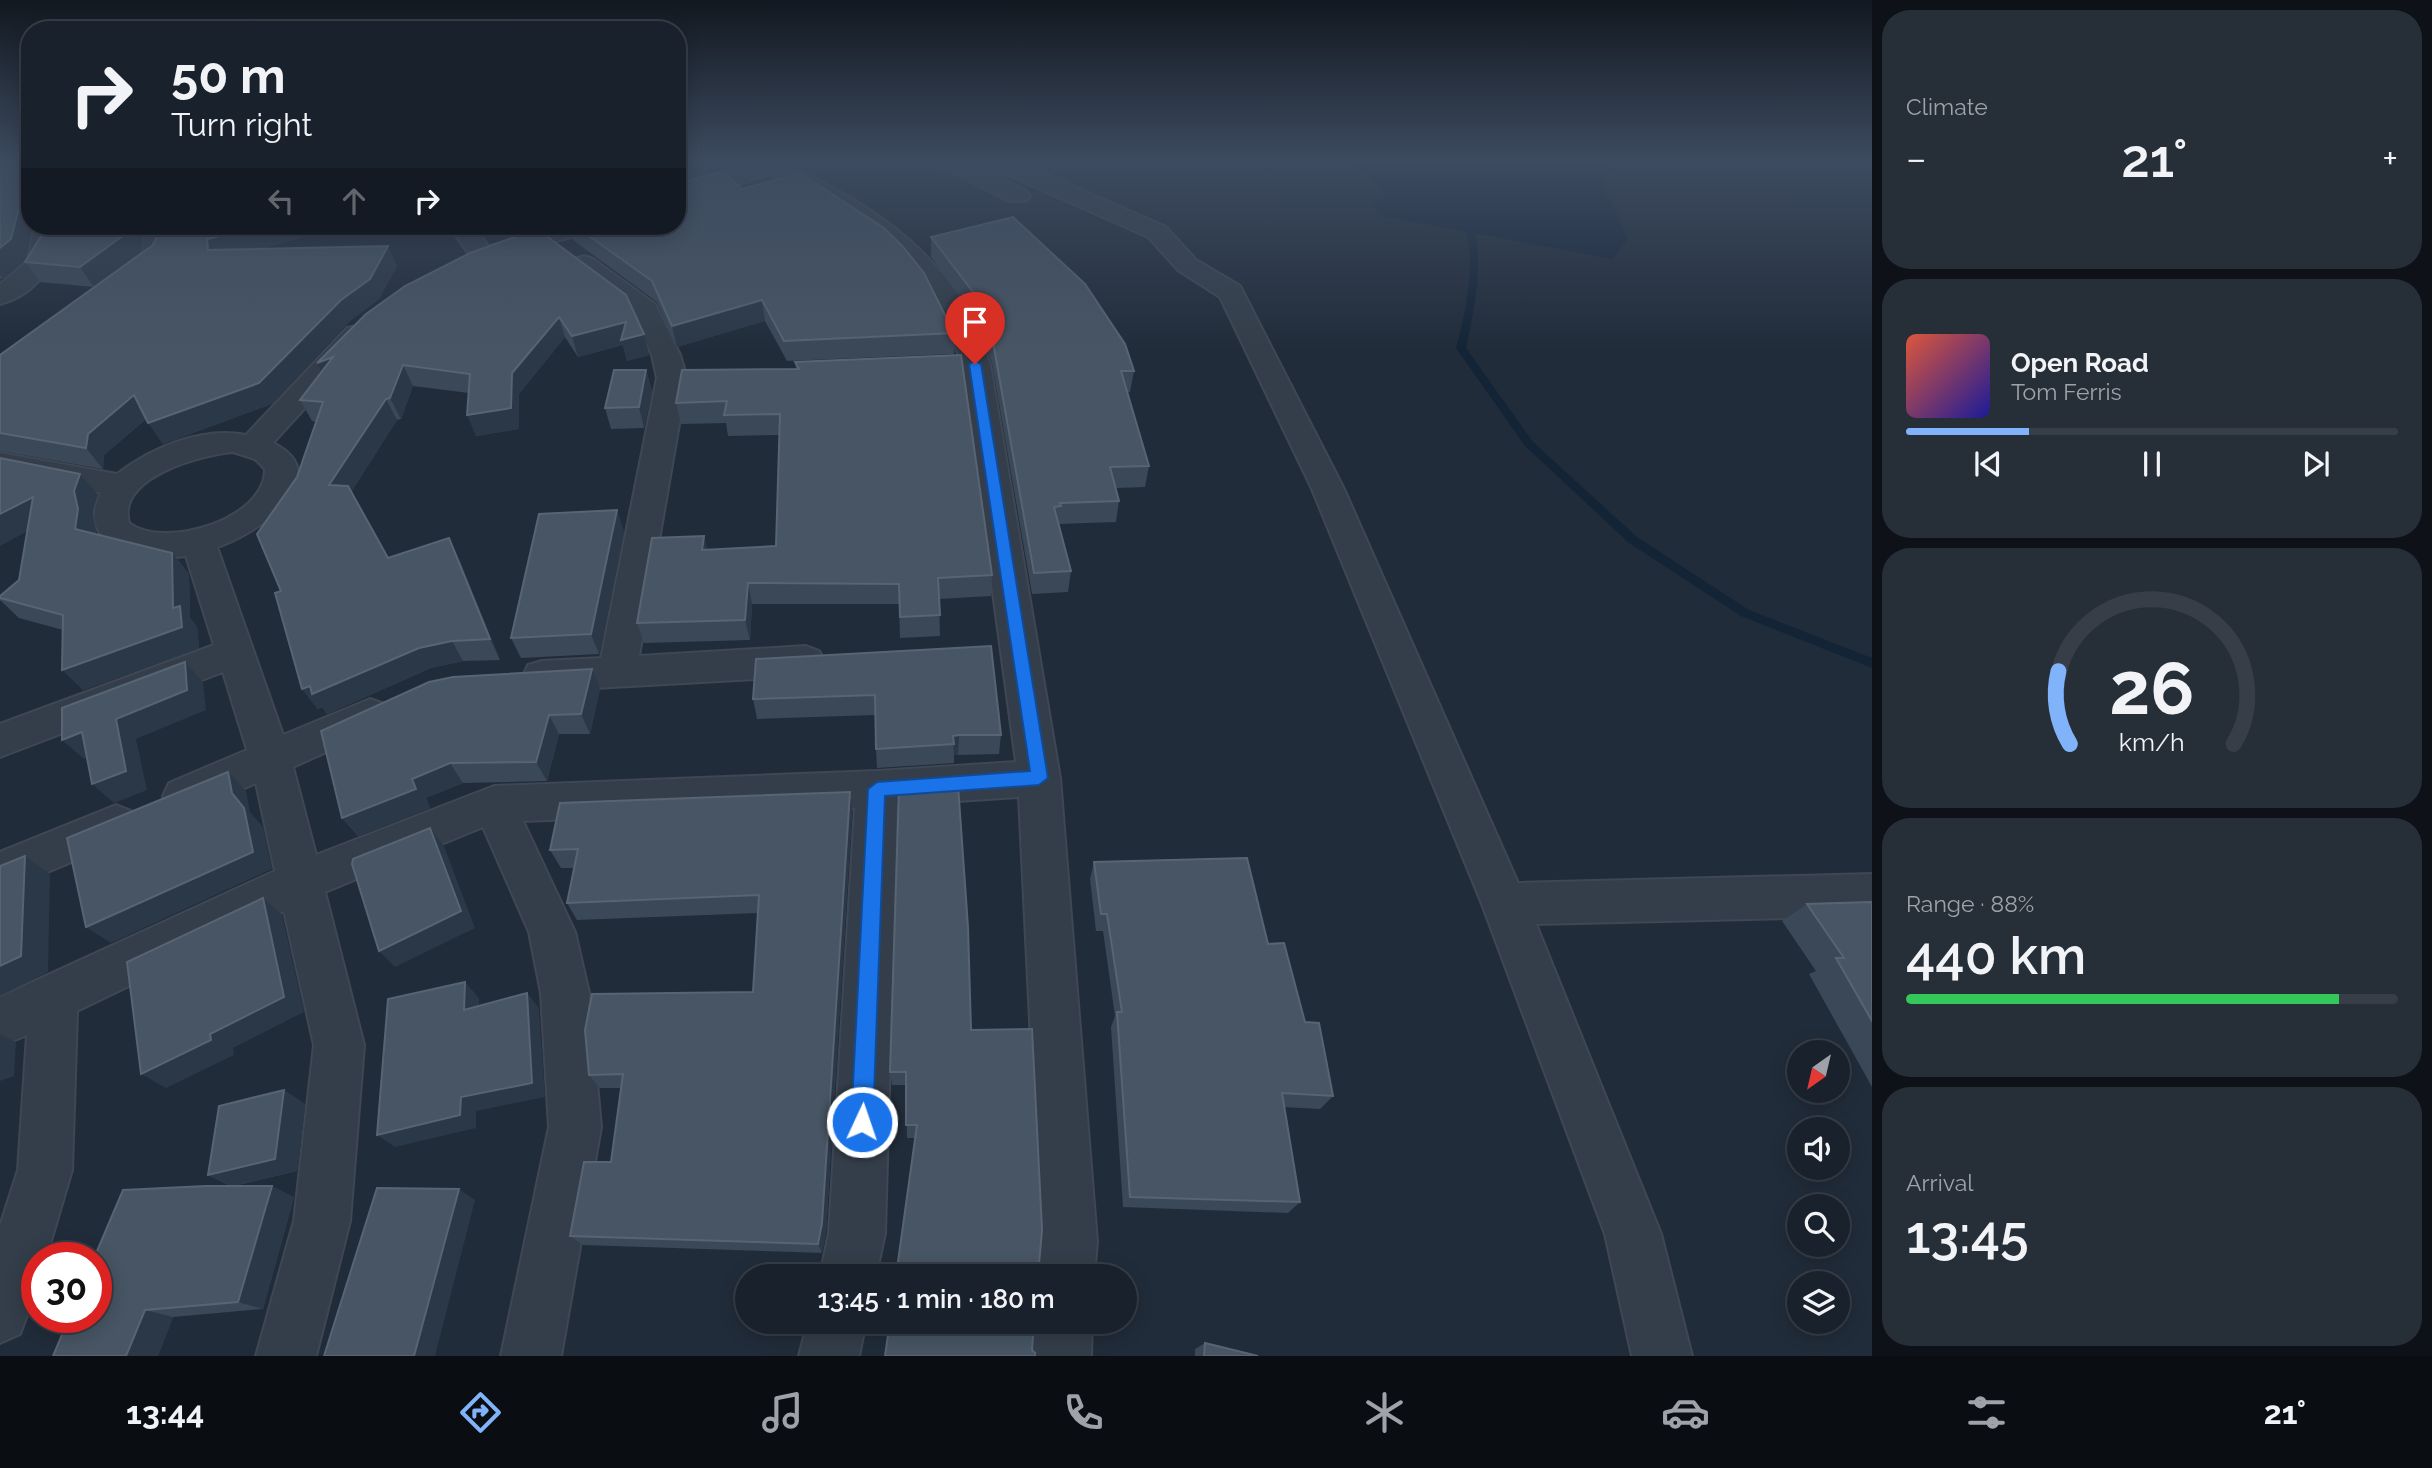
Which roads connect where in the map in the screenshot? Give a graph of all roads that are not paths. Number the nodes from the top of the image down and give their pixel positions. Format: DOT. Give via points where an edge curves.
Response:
graph roads {
  1 [pos="879,223"];
  2 [pos="1080,223"];
  3 [pos="1137,223"];
  4 [pos="47,235"];
  5 [pos="159,235"];
  6 [pos="464,235"];
  7 [pos="555,235"];
  8 [pos="548,237"];
  9 [pos="1186,265"];
  10 [pos="111,292"];
  11 [pos="0,296"];
  12 [pos="381,315"];
  13 [pos="254,444"];
  14 [pos="0,463"];
  15 [pos="123,486"];
  16 [pos="198,541"];
  17 [pos="1022,648"];
  18 [pos="980,651"];
  19 [pos="235,652"];
  20 [pos="840,659"];
  21 [pos="617,672"];
  22 [pos="506,677"];
  23 [pos="407,698"];
  24 [pos="0,741"];
  25 [pos="271,760"];
  26 [pos="1039,778"];
  27 [pos="877,789"];
  28 [pos="494,804"];
  29 [pos="0,872"];
  30 [pos="300,881"];
  31 [pos="1872,895"];
  32 [pos="1506,904"];
  33 [pos="53,997"];
  34 [pos="0,1022"];
  35 [pos="851,1264"];
  36 [pos="1067,1264"];
  37 [pos="0,1314"];
  38 [pos="834,1334"];
  39 [pos="1062,1334"];
  40 [pos="286,1356"];
  41 [pos="531,1356"];
  42 [pos="829,1356"];
  43 [pos="1061,1356"];
  44 [pos="1662,1356"];
  1 -- 17 [label="street" via="924,270 956,314 962,365"];
  2 -- 9 [label="street"];
  3 -- 9 [label="street" via="1157,232"];
  4 -- 11 [label="street" via="48,251 33,272"];
  5 -- 10 [label="street" via="155,258"];
  6 -- 8 [label="street" via="473,261"];
  7 -- 8 [label="street"];
  8 -- 21 [label="street" via="645,310 666,355 685,377"];
  9 -- 32 [label="street" via="1231,292 1328,489"];
  12 -- 13 [label="street" via="363,328"];
  13 -- 15 [label="street" via="233,442 185,449 141,471"];
  13 -- 16 [label="street" via="271,452 281,465 281,481 272,498 237,526"];
  14 -- 15 [label="street"];
  15 -- 16 [label="street" via="109,517 114,530 127,540 146,546"];
  16 -- 19 [label="street"];
  17 -- 18 [label="street"];
  17 -- 26 [label="street"];
  19 -- 24 [label="street"];
  19 -- 25 [label="street"];
  20 -- 21 [label="street"];
  21 -- 22 [label="street"];
  23 -- 25 [label="street"];
  25 -- 29 [label="street"];
  25 -- 30 [label="street"];
  26 -- 27 [label="street"];
  26 -- 36 [label="street"];
  27 -- 28 [label="street"];
  27 -- 35 [label="street" via="858,1233"];
  28 -- 30 [label="street"];
  28 -- 41 [label="street" via="552,932 565,993 575,1127"];
  30 -- 33 [label="street"];
  30 -- 40 [label="street" via="340,1045 322,1221"];
  31 -- 32 [label="street"];
  32 -- 44 [label="street" via="1633,1234"];
  33 -- 34 [label="street"];
  33 -- 37 [label="street" via="45,1170"];
  38 -- 42 [label="street"];
  39 -- 43 [label="street"];
}
